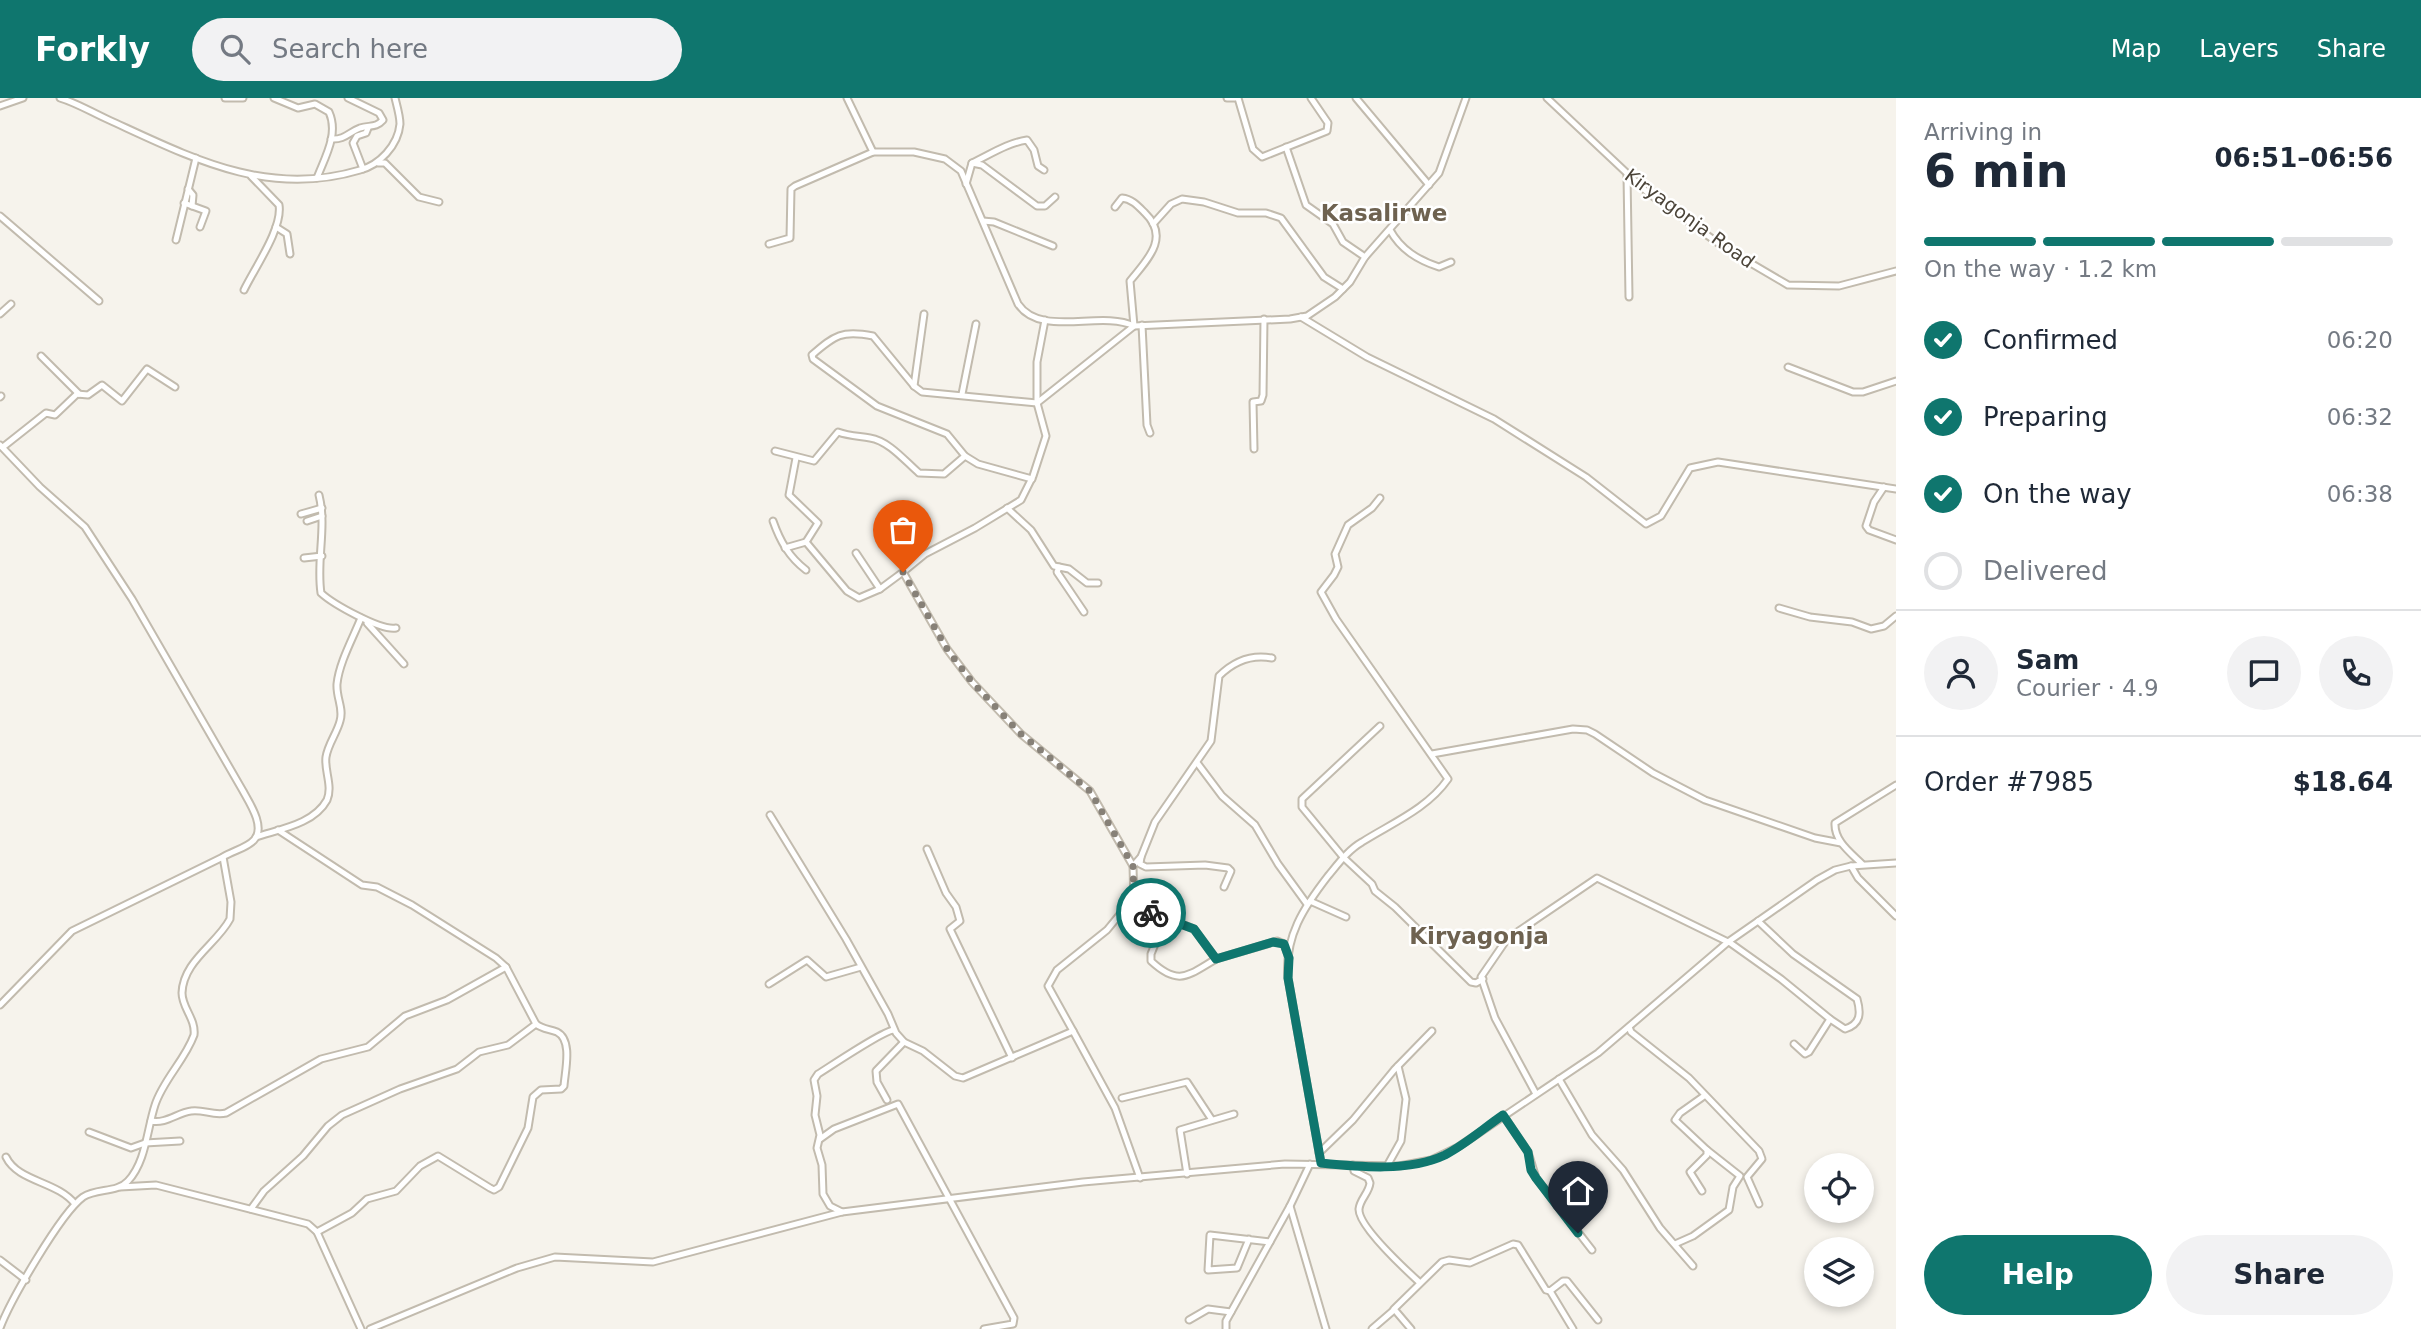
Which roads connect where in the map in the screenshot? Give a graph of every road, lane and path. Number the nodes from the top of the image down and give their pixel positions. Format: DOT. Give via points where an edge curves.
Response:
graph roads {
  1 [pos="23,98"];
  2 [pos="60,98"];
  3 [pos="229,98"];
  4 [pos="243,98"];
  5 [pos="274,98"];
  6 [pos="348,98"];
  7 [pos="395,98"];
  8 [pos="847,98"];
  9 [pos="1227,98"];
  10 [pos="1236,98"];
  11 [pos="1311,98"];
  12 [pos="1356,98"];
  13 [pos="1466,98"];
  14 [pos="1547,98"];
  15 [pos="0,106"];
  16 [pos="368,128"];
  17 [pos="331,139"];
  18 [pos="1286,147"];
  19 [pos="873,152"];
  20 [pos="196,158"];
  21 [pos="378,163"];
  22 [pos="972,163"];
  23 [pos="363,169"];
  24 [pos="1044,170"];
  25 [pos="1627,175"];
  26 [pos="251,176"];
  27 [pos="317,178"];
  28 [pos="1429,185"];
  29 [pos="965,187"];
  30 [pos="188,188"];
  31 [pos="1055,197"];
  32 [pos="439,202"];
  33 [pos="184,203"];
  34 [pos="192,206"];
  35 [pos="1115,207"];
  36 [pos="0,216"];
  37 [pos="983,221"];
  38 [pos="1153,224"];
  39 [pos="200,227"];
  40 [pos="276,227"];
  41 [pos="1390,230"];
  42 [pos="176,240"];
  43 [pos="769,243"];
  44 [pos="1053,246"];
  45 [pos="290,254"];
  46 [pos="1365,257"];
  47 [pos="1451,262"];
  48 [pos="1896,271"];
  49 [pos="1343,289"];
  50 [pos="244,290"];
  51 [pos="1629,297"];
  52 [pos="99,301"];
  53 [pos="11,304"];
  54 [pos="924,313"];
  55 [pos="0,314"];
  56 [pos="1301,317"];
  57 [pos="1264,319"];
  58 [pos="1045,320"];
  59 [pos="976,324"];
  60 [pos="1142,325"];
  61 [pos="1134,326"];
  62 [pos="41,356"];
  63 [pos="1788,367"];
  64 [pos="1896,381"];
  65 [pos="914,386"];
  66 [pos="175,387"];
  67 [pos="79,394"];
  68 [pos="962,394"];
  69 [pos="1037,403"];
  70 [pos="1150,433"];
  71 [pos="1,446"];
  72 [pos="1254,449"];
  73 [pos="775,451"];
  74 [pos="965,456"];
  75 [pos="796,458"];
  76 [pos="1031,479"];
  77 [pos="1884,487"];
  78 [pos="1896,489"];
  79 [pos="319,495"];
  80 [pos="1380,499"];
  81 [pos="322,508"];
  82 [pos="1007,508"];
  83 [pos="301,514"];
  84 [pos="322,516"];
  85 [pos="307,521"];
  86 [pos="773,521"];
  87 [pos="1896,540"];
  88 [pos="806,542"];
  89 [pos="785,548"];
  90 [pos="856,553"];
  91 [pos="322,556"];
  92 [pos="304,558"];
  93 [pos="1059,567"];
  94 [pos="806,570"];
  95 [pos="903,572"];
  96 [pos="1098,583"];
  97 [pos="880,589"];
  98 [pos="1779,608"];
  99 [pos="1084,612"];
  100 [pos="1896,616"];
  101 [pos="360,618"];
  102 [pos="367,623"];
  103 [pos="396,628"];
  104 [pos="1272,658"];
  105 [pos="404,664"];
  106 [pos="1380,726"];
  107 [pos="1432,754"];
  108 [pos="1198,764"];
  109 [pos="1896,785"];
  110 [pos="771,815"];
  111 [pos="278,830"];
  112 [pos="256,837"];
  113 [pos="1841,843"];
  114 [pos="927,849"];
  115 [pos="223,857"];
  116 [pos="1141,857"];
  117 [pos="1343,858"];
  118 [pos="1896,863"];
  119 [pos="1863,864"];
  120 [pos="1133,866"];
  121 [pos="1851,866"];
  122 [pos="1224,887"];
  123 [pos="1133,902"];
  124 [pos="1309,903"];
  125 [pos="1896,916"];
  126 [pos="1346,917"];
  127 [pos="1758,921"];
  128 [pos="1160,932"];
  129 [pos="1728,942"];
  130 [pos="1289,958"];
  131 [pos="1216,959"];
  132 [pos="506,967"];
  133 [pos="861,967"];
  134 [pos="1483,979"];
  135 [pos="769,984"];
  136 [pos="0,1005"];
  137 [pos="1830,1019"];
  138 [pos="536,1024"];
  139 [pos="1629,1027"];
  140 [pos="894,1030"];
  141 [pos="1073,1031"];
  142 [pos="1432,1031"];
  143 [pos="904,1042"];
  144 [pos="1794,1044"];
  145 [pos="1012,1058"];
  146 [pos="1398,1066"];
  147 [pos="1559,1079"];
  148 [pos="1536,1094"];
  149 [pos="1704,1096"];
  150 [pos="1122,1098"];
  151 [pos="887,1100"];
  152 [pos="1234,1114"];
  153 [pos="1503,1115"];
  154 [pos="1212,1120"];
  155 [pos="151,1121"];
  156 [pos="89,1132"];
  157 [pos="820,1139"];
  158 [pos="180,1141"];
  159 [pos="145,1143"];
  160 [pos="1707,1150"];
  161 [pos="1319,1153"];
  162 [pos="6,1157"];
  163 [pos="1321,1163"];
  164 [pos="1310,1164"];
  165 [pos="1353,1165"];
  166 [pos="1387,1166"];
  167 [pos="1187,1174"];
  168 [pos="1140,1178"];
  169 [pos="119,1187"];
  170 [pos="1702,1191"];
  171 [pos="951,1199"];
  172 [pos="75,1204"];
  173 [pos="1759,1204"];
  174 [pos="1290,1206"];
  175 [pos="251,1209"];
  176 [pos="842,1212"];
  177 [pos="317,1232"];
  178 [pos="1249,1239"];
  179 [pos="1270,1242"];
  180 [pos="1675,1244"];
  181 [pos="1592,1251"];
  182 [pos="0,1260"];
  183 [pos="1693,1266"];
  184 [pos="26,1280"];
  185 [pos="1419,1282"];
  186 [pos="1550,1291"];
  187 [pos="1394,1310"];
  188 [pos="3,1312"];
  189 [pos="1231,1312"];
  190 [pos="1189,1320"];
  191 [pos="1598,1320"];
  192 [pos="0,1328"];
  193 [pos="361,1329"];
  194 [pos="370,1329"];
  195 [pos="984,1329"];
  196 [pos="1226,1329"];
  197 [pos="1326,1329"];
  198 [pos="1372,1329"];
  199 [pos="1411,1329"];
  200 [pos="1573,1329"];
  1 -- 15 [label="street"];
  2 -- 20 [label="street"];
  3 -- 4 [label="street"];
  5 -- 17 [label="street" via="298,108 323,107 334,124"];
  6 -- 16 [label="street" via="383,116 379,124"];
  7 -- 21 [label="street" via="400,124"];
  8 -- 19 [label="street"];
  9 -- 10 [label="street"];
  10 -- 18 [label="street" via="1257,155"];
  11 -- 18 [label="street" via="1329,128"];
  12 -- 28 [label="street"];
  13 -- 28 [label="street" via="1443,166"];
  14 -- 25 [label="street, Kiryagonja Road"];
  16 -- 17 [label="street" via="341,140"];
  16 -- 23 [label="street" via="353,144"];
  17 -- 27 [label="street"];
  18 -- 46 [label="street" via="1306,205 1333,224 1343,242"];
  19 -- 29 [label="street" via="935,155 958,167"];
  19 -- 43 [label="street" via="794,186 790,238"];
  20 -- 26 [label="street"];
  20 -- 30 [label="street"];
  21 -- 23 [label="street"];
  21 -- 32 [label="street" via="385,163 419,197"];
  22 -- 24 [label="street" via="1001,147 1027,141"];
  22 -- 29 [label="street"];
  22 -- 31 [label="street" via="982,165 1037,206 1045,206"];
  23 -- 27 [label="street"];
  25 -- 48 [label="street, Kiryagonja Road" via="1725,248 1788,285 1839,286"];
  25 -- 51 [label="street"];
  26 -- 27 [label="street"];
  26 -- 40 [label="street" via="279,205"];
  28 -- 41 [label="street"];
  29 -- 37 [label="street"];
  30 -- 33 [label="street"];
  30 -- 34 [label="street"];
  33 -- 34 [label="street"];
  33 -- 42 [label="street"];
  34 -- 39 [label="street" via="206,211"];
  35 -- 38 [label="street" via="1127,198"];
  36 -- 52 [label="street"];
  37 -- 44 [label="street"];
  37 -- 58 [label="street" via="1018,304 1031,318"];
  38 -- 49 [label="street" via="1182,199 1238,213 1266,212 1281,218 1324,277"];
  38 -- 61 [label="street" via="1154,251 1130,281"];
  40 -- 45 [label="street" via="288,234"];
  40 -- 50 [label="street"];
  41 -- 46 [label="street"];
  41 -- 47 [label="street" via="1403,248 1425,262 1439,267"];
  46 -- 49 [label="street"];
  49 -- 56 [label="street"];
  53 -- 55 [label="street"];
  54 -- 65 [label="street"];
  56 -- 57 [label="street"];
  56 -- 77 [label="street" via="1442,396 1476,408 1586,477 1646,524 1661,516 1690,468 1718,462"];
  57 -- 60 [label="street"];
  57 -- 72 [label="street" via="1263,396 1253,402"];
  58 -- 61 [label="street" via="1121,321"];
  58 -- 69 [label="street" via="1037,362"];
  59 -- 68 [label="street"];
  60 -- 61 [label="street"];
  60 -- 70 [label="street"];
  61 -- 69 [label="street"];
  62 -- 67 [label="street"];
  63 -- 64 [label="street" via="1853,392"];
  65 -- 68 [label="street" via="922,391"];
  65 -- 74 [label="street" via="873,336 835,335 813,355 877,406 947,434"];
  66 -- 67 [label="street" via="147,369 122,401 102,385 88,395"];
  67 -- 71 [label="street" via="55,415 46,413"];
  68 -- 69 [label="street"];
  69 -- 76 [label="street" via="1046,436"];
  71 -- 112 [label="street" via="80,522 117,575 243,790 254,812"];
  73 -- 75 [label="street"];
  74 -- 75 [label="street" via="944,474 919,473 887,446 838,432 814,461"];
  74 -- 76 [label="street"];
  75 -- 88 [label="street" via="789,495 818,523"];
  76 -- 82 [label="street" via="1021,500"];
  77 -- 78 [label="street"];
  77 -- 87 [label="street" via="1866,526"];
  79 -- 81 [label="street"];
  80 -- 107 [label="street" via="1348,525 1335,554 1338,567 1321,592"];
  81 -- 83 [label="street"];
  81 -- 84 [label="street"];
  82 -- 93 [label="street"];
  82 -- 95 [label="street" via="925,554"];
  84 -- 85 [label="street"];
  84 -- 91 [label="street"];
  86 -- 89 [label="street"];
  88 -- 89 [label="street"];
  88 -- 97 [label="street" via="852,595 859,598"];
  89 -- 94 [label="street"];
  90 -- 97 [label="street"];
  91 -- 92 [label="street"];
  91 -- 101 [label="street" via="321,593"];
  93 -- 96 [label="street" via="1087,583"];
  93 -- 99 [label="street" via="1057,572"];
  95 -- 97 [label="street"];
  95 -- 120 [label="street" via="957,664 1021,734 1090,791"];
  98 -- 100 [label="street" via="1871,629"];
  101 -- 102 [label="street"];
  101 -- 111 [label="street" via="339,674 341,718 326,758 327,799 310,817"];
  102 -- 103 [label="street"];
  102 -- 105 [label="street"];
  104 -- 108 [label="street" via="1242,659 1219,676 1214,730"];
  106 -- 117 [label="street" via="1301,801"];
  107 -- 113 [label="street" via="1587,730 1704,800"];
  107 -- 117 [label="street" via="1448,776 1447,782 1412,814 1359,843"];
  108 -- 116 [label="street" via="1156,822"];
  108 -- 124 [label="street" via="1222,796 1255,825"];
  109 -- 113 [label="street" via="1835,823"];
  110 -- 133 [label="street"];
  111 -- 112 [label="street"];
  111 -- 132 [label="street" via="362,885 377,887 412,905"];
  112 -- 115 [label="street"];
  113 -- 119 [label="street"];
  114 -- 145 [label="street" via="956,906 960,922 950,929"];
  115 -- 136 [label="street" via="72,931"];
  115 -- 155 [label="street" via="230,919 187,975 182,994 194,1035 156,1102"];
  116 -- 120 [label="street"];
  116 -- 122 [label="street" via="1140,864 1146,867 1228,868"];
  117 -- 124 [label="street"];
  117 -- 134 [label="street" via="1471,982"];
  118 -- 119 [label="street"];
  119 -- 121 [label="street"];
  120 -- 123 [label="street"];
  121 -- 125 [label="street"];
  121 -- 127 [label="street" via="1817,880"];
  123 -- 131 [label="street" via="1194,929"];
  123 -- 141 [label="street" via="1107,930 1057,970 1048,986"];
  124 -- 126 [label="street"];
  124 -- 130 [label="street" via="1297,921"];
  127 -- 129 [label="street"];
  127 -- 137 [label="street" via="1793,954 1857,999 1855,1025 1845,1029"];
  128 -- 131 [label="street" via="1151,961 1171,976 1186,976"];
  129 -- 134 [label="street" via="1597,878 1507,939"];
  129 -- 137 [label="street"];
  129 -- 139 [label="street"];
  130 -- 131 [label="street" via="1284,944 1277,941"];
  130 -- 161 [label="street" via="1288,978"];
  132 -- 138 [label="street"];
  132 -- 155 [label="street" via="447,1000 405,1016 368,1047 321,1059 226,1113 191,1111"];
  133 -- 135 [label="street" via="826,977 810,961 803,961"];
  133 -- 140 [label="street"];
  134 -- 148 [label="street" via="1495,1018"];
  137 -- 144 [label="street" via="1809,1052 1805,1054"];
  138 -- 175 [label="street" via="508,1045 479,1052 457,1069 342,1115"];
  138 -- 177 [label="street" via="560,1033 566,1042 564,1086 541,1090 533,1097 527,1128 499,1187 490,1188 438,1156 420,1166 396,1191 367,1199"];
  139 -- 147 [label="street"];
  139 -- 149 [label="street"];
  140 -- 143 [label="street"];
  140 -- 157 [label="street" via="884,1031 815,1077"];
  141 -- 145 [label="street"];
  141 -- 168 [label="street" via="1115,1108"];
  142 -- 146 [label="street"];
  143 -- 145 [label="street" via="958,1078"];
  143 -- 151 [label="street" via="875,1076"];
  146 -- 161 [label="street"];
  146 -- 166 [label="street" via="1406,1099 1401,1141"];
  147 -- 148 [label="street"];
  147 -- 180 [label="street" via="1592,1135"];
  148 -- 153 [label="street"];
  149 -- 160 [label="street" via="1675,1120"];
  149 -- 173 [label="street" via="1761,1154 1747,1177"];
  150 -- 154 [label="street" via="1187,1083"];
  152 -- 154 [label="street"];
  153 -- 166 [label="street" via="1445,1154"];
  153 -- 181 [label="street" via="1528,1152 1536,1178"];
  154 -- 167 [label="street" via="1178,1133"];
  155 -- 159 [label="street"];
  156 -- 159 [label="street" via="131,1148"];
  157 -- 171 [label="street" via="898,1104"];
  157 -- 176 [label="street" via="823,1194 830,1206"];
  158 -- 159 [label="street"];
  159 -- 169 [label="street" via="134,1173"];
  160 -- 170 [label="street" via="1690,1171"];
  160 -- 180 [label="street" via="1740,1175 1728,1210"];
  161 -- 163 [label="street"];
  162 -- 172 [label="street" via="15,1168 61,1190"];
  163 -- 164 [label="street"];
  163 -- 165 [label="street"];
  164 -- 167 [label="street"];
  164 -- 174 [label="street"];
  165 -- 166 [label="street"];
  165 -- 185 [label="street" via="1370,1183 1360,1206 1361,1218"];
  167 -- 168 [label="street"];
  168 -- 171 [label="street"];
  169 -- 172 [label="street" via="95,1191"];
  169 -- 175 [label="street" via="156,1185"];
  171 -- 176 [label="street"];
  171 -- 195 [label="street" via="1014,1318 1013,1324"];
  172 -- 184 [label="street"];
  174 -- 179 [label="street"];
  174 -- 197 [label="street"];
  175 -- 177 [label="street" via="301,1221"];
  176 -- 194 [label="street" via="653,1262 547,1258"];
  177 -- 193 [label="street"];
  178 -- 178 [label="street" via="1209,1235 1208,1270 1237,1268"];
  178 -- 179 [label="street"];
  179 -- 189 [label="street"];
  180 -- 183 [label="street"];
  182 -- 184 [label="street"];
  184 -- 188 [label="street"];
  185 -- 186 [label="street" via="1446,1260 1470,1263 1513,1244"];
  185 -- 187 [label="street"];
  186 -- 191 [label="street" via="1567,1281"];
  186 -- 200 [label="street"];
  187 -- 198 [label="street"];
  187 -- 199 [label="street"];
  188 -- 192 [label="street"];
  189 -- 190 [label="street" via="1208,1310"];
  189 -- 196 [label="street"];
}
